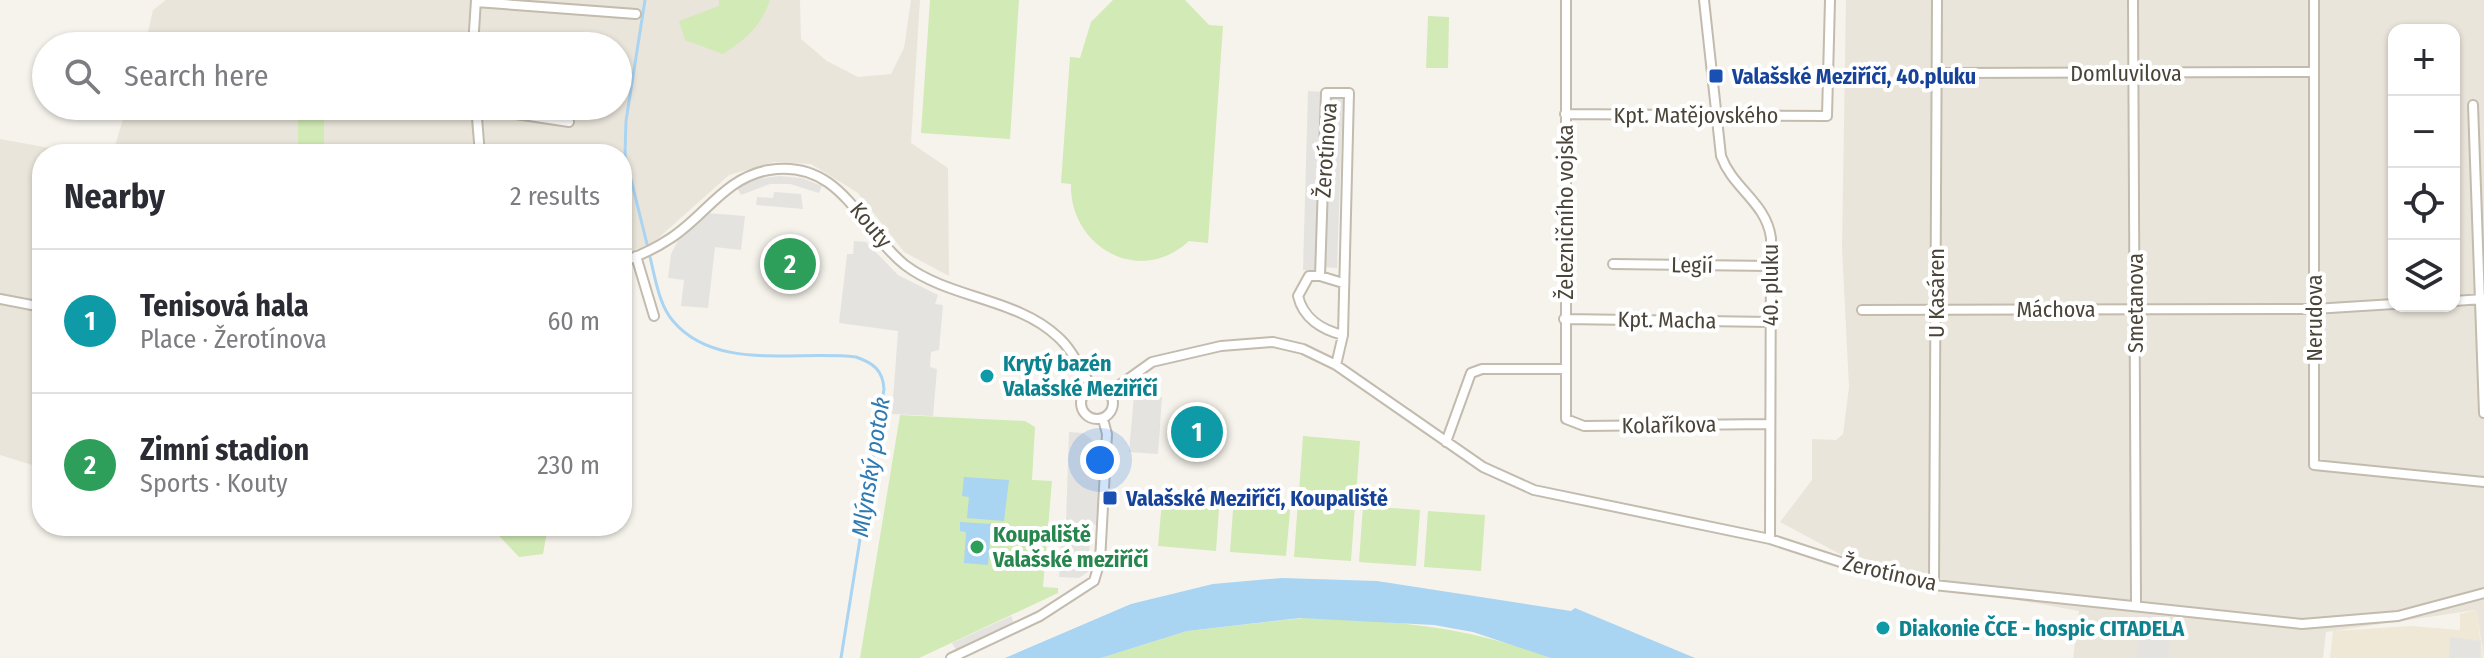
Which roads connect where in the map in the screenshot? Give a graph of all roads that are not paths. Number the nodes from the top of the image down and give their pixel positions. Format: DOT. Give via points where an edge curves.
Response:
graph roads {
  1 [pos="1566,0"];
  2 [pos="1704,0"];
  3 [pos="1830,0"];
  4 [pos="1937,0"];
  5 [pos="2133,0"];
  6 [pos="2314,0"];
  7 [pos="476,1"];
  8 [pos="636,14"];
  9 [pos="474,32"];
  10 [pos="2314,72"];
  11 [pos="1937,73"];
  12 [pos="2134,73"];
  13 [pos="2473,105"];
  14 [pos="1565,114"];
  15 [pos="1714,115"];
  16 [pos="477,120"];
  17 [pos="557,120"];
  18 [pos="569,122"];
  19 [pos="479,144"];
  20 [pos="636,256"];
  21 [pos="632,258"];
  22 [pos="1613,264"];
  23 [pos="1771,266"];
  24 [pos="1320,276"];
  25 [pos="1343,283"];
  26 [pos="0,299"];
  27 [pos="2482,299"];
  28 [pos="2460,301"];
  29 [pos="2388,304"];
  30 [pos="32,305"];
  31 [pos="1936,309"];
  32 [pos="2135,309"];
  33 [pos="2314,309"];
  34 [pos="1862,310"];
  35 [pos="654,316"];
  36 [pos="1564,319"];
  37 [pos="1771,322"];
  38 [pos="1343,335"];
  39 [pos="1336,365"];
  40 [pos="1564,369"];
  41 [pos="1092,387"];
  42 [pos="1110,392"];
  43 [pos="2484,413"];
  44 [pos="1103,419"];
  45 [pos="1568,422"];
  46 [pos="1770,424"];
  47 [pos="1446,442"];
  48 [pos="2484,482"];
  49 [pos="1770,539"];
  50 [pos="1934,585"];
  51 [pos="2484,593"];
  52 [pos="2136,605"];
  53 [pos="951,658"];
  1 -- 14 [label="street, Železničního vojska"];
  2 -- 15 [label="street, 40. pluku"];
  3 -- 15 [label="street, Kpt. Matějovského" via="1827,116"];
  4 -- 11 [label="street, U Kasáren"];
  5 -- 12 [label="street, Smetanova"];
  6 -- 10 [label="street, Nerudova"];
  7 -- 8 [label="street"];
  7 -- 9 [label="street"];
  10 -- 12 [label="street, Domluvilova"];
  10 -- 33 [label="street, Nerudova"];
  11 -- 12 [label="street, Domluvilova"];
  11 -- 31 [label="street, U Kasáren"];
  12 -- 32 [label="street, Smetanova"];
  13 -- 27 [label="street"];
  14 -- 15 [label="street, Kpt. Matějovského"];
  14 -- 36 [label="street, Železničního vojska"];
  15 -- 23 [label="street, 40. pluku" via="1724,164 1766,218"];
  16 -- 19 [label="street"];
  17 -- 18 [label="street"];
  20 -- 21 [label="street, Kouty"];
  20 -- 35 [label="street"];
  20 -- 41 [label="street, Kouty" via="672,238 733,183 751,174 794,169 815,175 852,202 904,264 1059,337"];
  22 -- 23 [label="street, Legií"];
  23 -- 37 [label="street, 40. pluku"];
  24 -- 25 [label="street"];
  24 -- 25 [label="street, Žerotínova" via="1326,93 1349,93"];
  24 -- 38 [label="street" via="1309,276 1300,287 1300,304 1326,332"];
  25 -- 38 [label="street, Žerotínova"];
  26 -- 30 [label="street"];
  27 -- 28 [label="street"];
  27 -- 43 [label="street"];
  29 -- 33 [label="street, Máchova"];
  31 -- 32 [label="street, Máchova"];
  31 -- 34 [label="street, Máchova"];
  31 -- 50 [label="street, U Kasáren"];
  32 -- 33 [label="street, Máchova"];
  32 -- 52 [label="street, Smetanova"];
  33 -- 48 [label="street, Nerudova" via="2314,465"];
  36 -- 37 [label="street, Kpt. Macha"];
  36 -- 40 [label="street, Železničního vojska"];
  37 -- 46 [label="street, 40. pluku"];
  38 -- 39 [label="street, Žerotínova"];
  39 -- 42 [label="street, Žerotínova" via="1273,342 1221,346 1152,362"];
  39 -- 47 [label="street, Žerotínova"];
  40 -- 45 [label="street, Železničního vojska"];
  40 -- 47 [label="street" via="1471,373"];
  41 -- 42 [label="street"];
  41 -- 44 [label="street" via="1082,396 1082,409 1090,418"];
  42 -- 44 [label="street" via="1114,404"];
  44 -- 53 [label="street" via="1107,434 1101,545 1094,581 1040,616"];
  45 -- 46 [label="street, Kolaříkova"];
  46 -- 49 [label="street, 40. pluku"];
  47 -- 49 [label="street, Žerotínova" via="1483,467 1534,490"];
  49 -- 50 [label="street, Žerotínova" via="1871,572"];
  50 -- 52 [label="street, Žerotínova"];
  51 -- 52 [label="street, Žerotínova" via="2398,616 2336,623 2302,624"];
}
